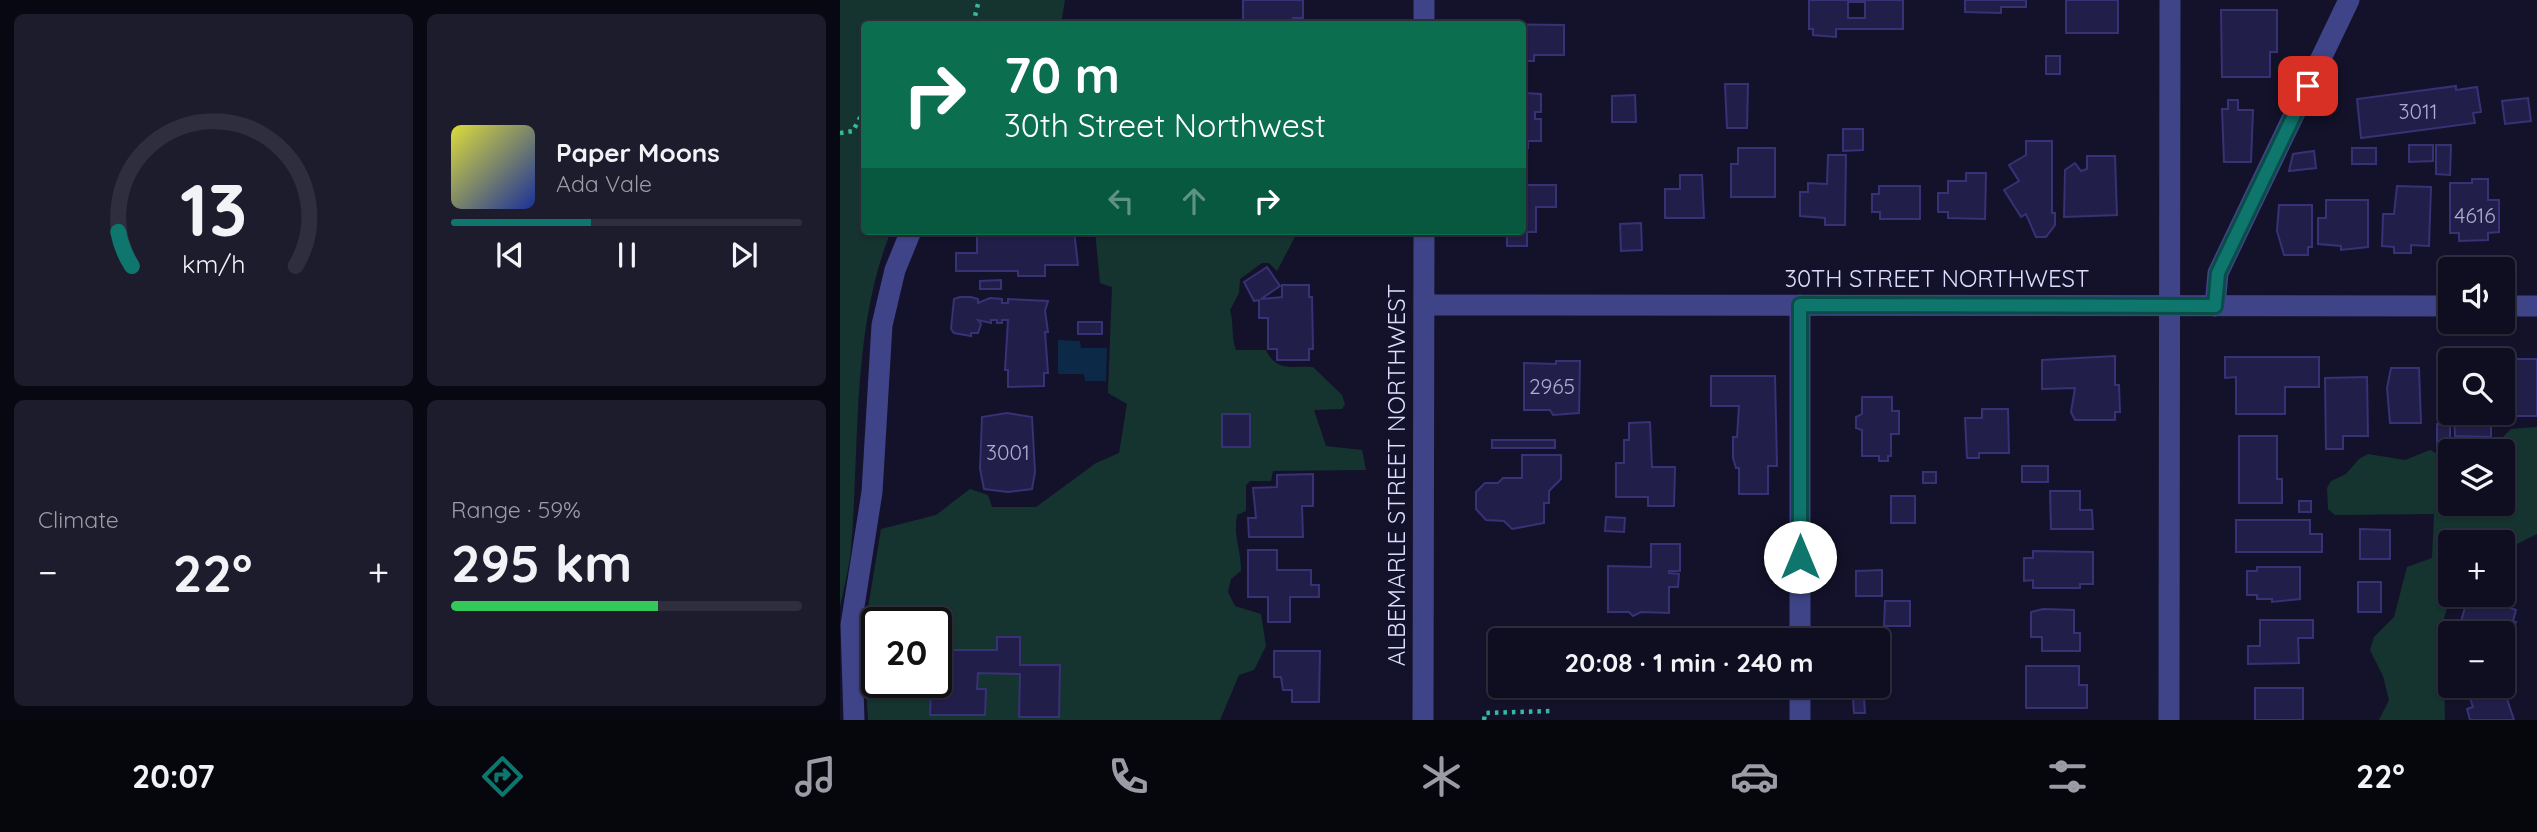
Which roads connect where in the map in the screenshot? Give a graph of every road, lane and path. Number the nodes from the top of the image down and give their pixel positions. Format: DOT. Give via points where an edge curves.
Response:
graph roads {
  1 [pos="979,0"];
  2 [pos="1424,0"];
  3 [pos="2170,0"];
  4 [pos="2349,0"];
  5 [pos="974,21"];
  6 [pos="1424,21"];
  7 [pos="861,116"];
  8 [pos="840,133"];
  9 [pos="909,235"];
  10 [pos="1424,235"];
  11 [pos="1424,304"];
  12 [pos="1800,305"];
  13 [pos="2170,306"];
  14 [pos="2215,306"];
  15 [pos="2438,306"];
  16 [pos="2515,306"];
  17 [pos="2537,306"];
  18 [pos="1800,628"];
  19 [pos="1800,698"];
  20 [pos="1552,711"];
  21 [pos="854,720"];
  22 [pos="1423,720"];
  23 [pos="1484,720"];
  24 [pos="1800,720"];
  25 [pos="2169,720"];
  1 -- 5 [label="path"];
  2 -- 6 [label="street"];
  3 -- 13 [label="street"];
  4 -- 14 [label="street" via="2218,273"];
  7 -- 8 [label="path" via="853,131"];
  9 -- 21 [label="street" via="895,270 882,325 871,500 851,625"];
  10 -- 11 [label="street, ALBEMARLE STREET NORTHWEST"];
  11 -- 12 [label="street, 30TH STREET NORTHWEST"];
  11 -- 22 [label="street, ALBEMARLE STREET NORTHWEST"];
  12 -- 13 [label="street, 30TH STREET NORTHWEST"];
  12 -- 18 [label="street"];
  13 -- 14 [label="street, 30TH STREET NORTHWEST"];
  13 -- 25 [label="street"];
  14 -- 15 [label="street, 30TH STREET NORTHWEST"];
  16 -- 17 [label="street"];
  19 -- 24 [label="street"];
  20 -- 23 [label="path" via="1485,713"];
}
